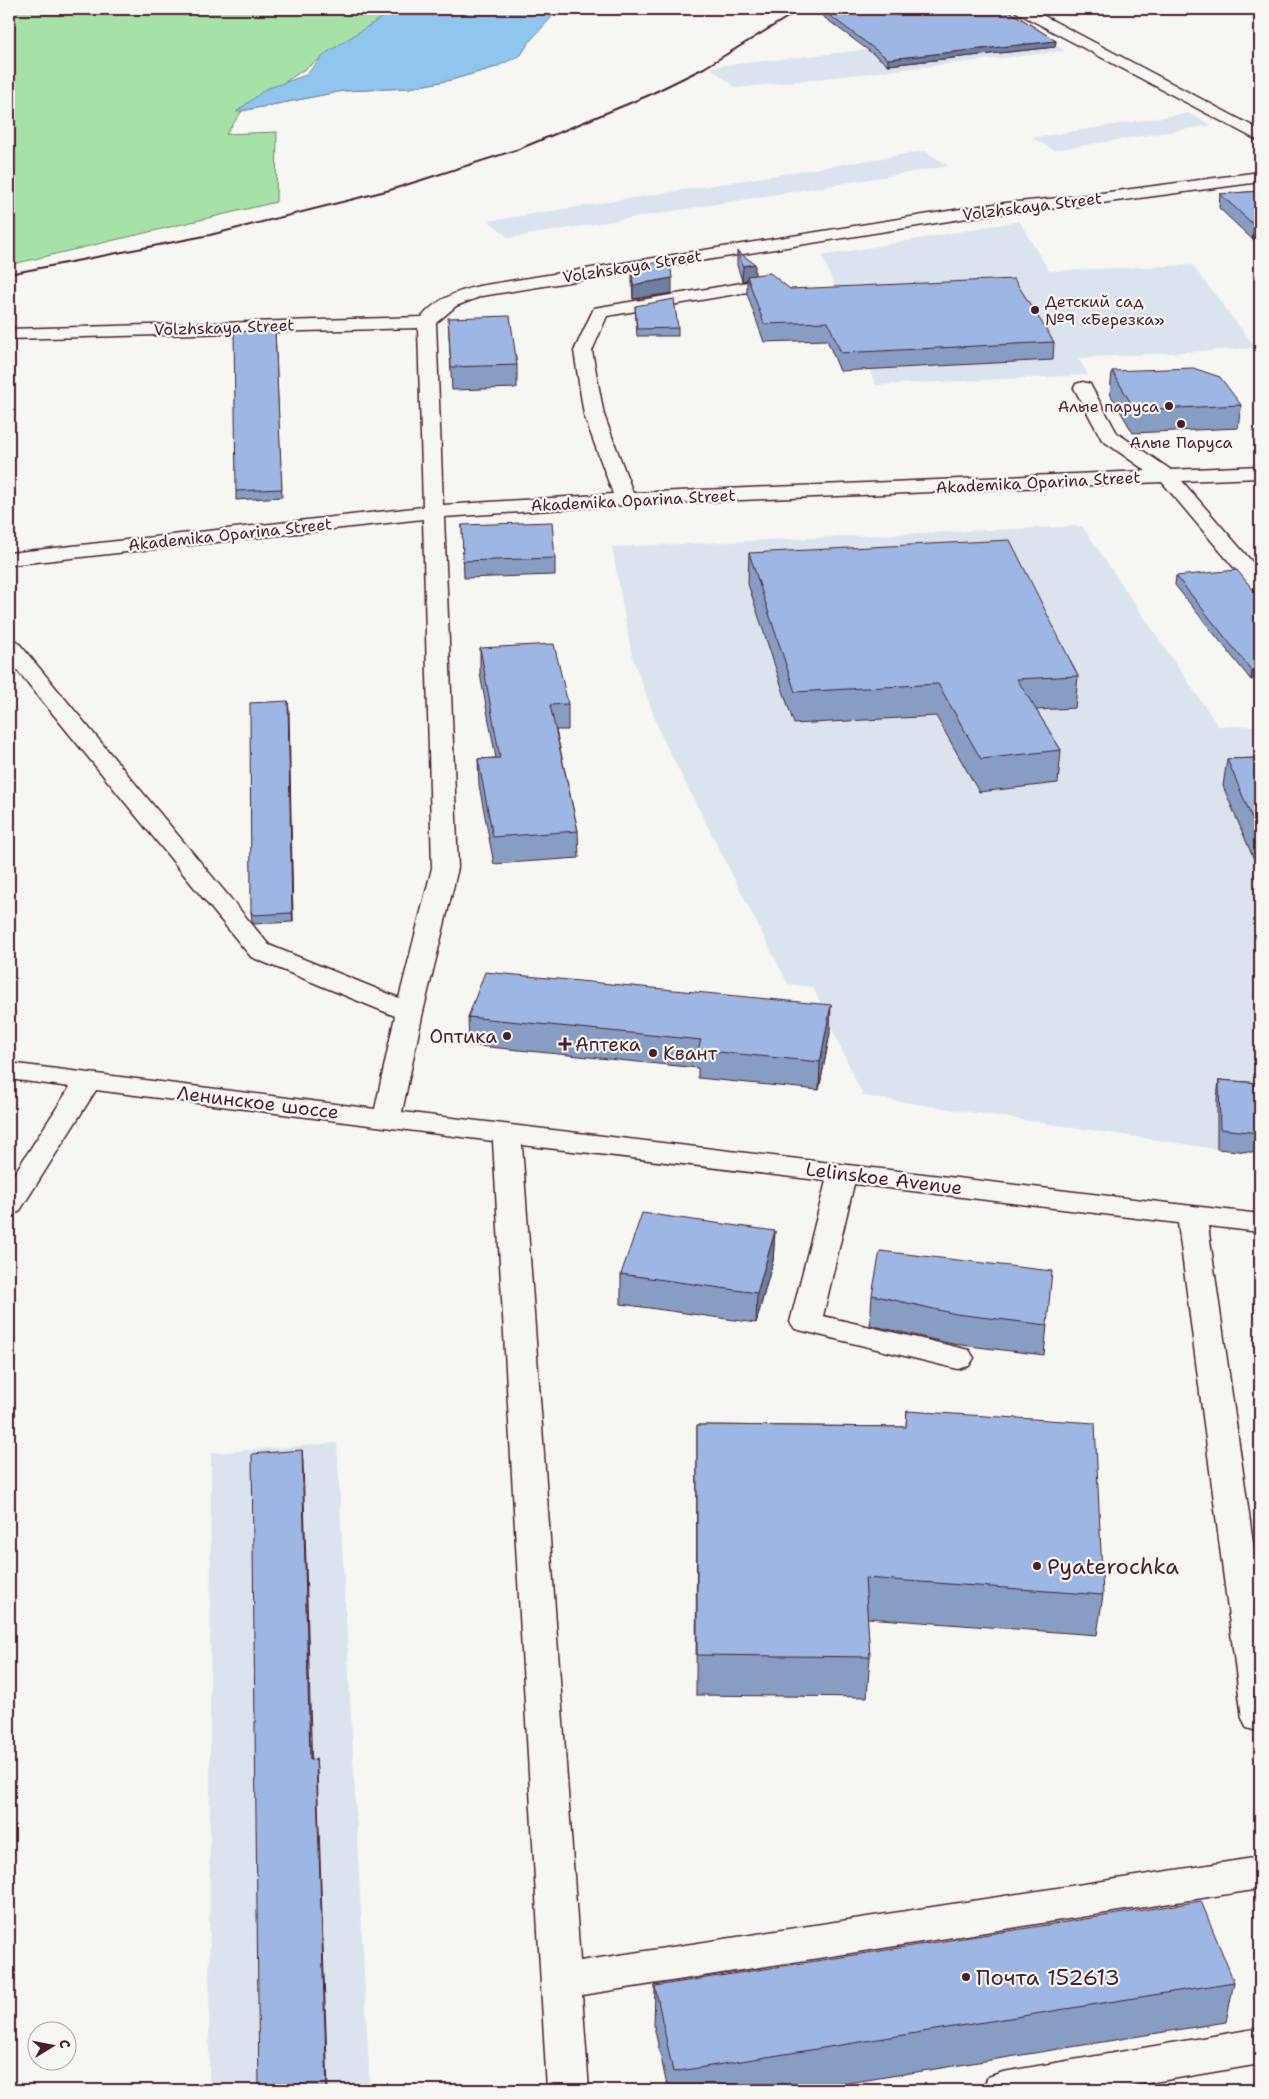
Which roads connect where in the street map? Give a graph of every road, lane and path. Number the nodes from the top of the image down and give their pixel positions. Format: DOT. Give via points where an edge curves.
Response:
graph roads {
  1 [pos="1021,9"];
  2 [pos="1260,136"];
  3 [pos="1260,177"];
  4 [pos="765,284"];
  5 [pos="427,322"];
  6 [pos="9,334"];
  7 [pos="1083,388"];
  8 [pos="1260,472"];
  9 [pos="1167,476"];
  10 [pos="625,499"];
  11 [pos="432,512"];
  12 [pos="9,560"];
  13 [pos="1260,584"];
  14 [pos="9,646"];
  15 [pos="410,1012"];
  16 [pos="9,1071"];
  17 [pos="88,1081"];
  18 [pos="387,1118"];
  19 [pos="507,1134"];
  20 [pos="842,1173"];
  21 [pos="9,1205"];
  22 [pos="1192,1216"];
  23 [pos="1260,1224"];
  24 [pos="958,1358"];
  25 [pos="1260,1718"];
  26 [pos="1260,1873"];
  27 [pos="560,1981"];
  28 [pos="1260,2046"];
  29 [pos="568,2090"];
  30 [pos="1003,2090"];
  1 -- 2 [label="street"];
  3 -- 5 [label="street, Volzhskaya Street" via="986,210 479,291 441,307"];
  4 -- 10 [label="street" via="600,312 583,351 594,415"];
  5 -- 6 [label="street, Volzhskaya Street"];
  5 -- 11 [label="street"];
  7 -- 9 [label="street" via="1109,436"];
  8 -- 9 [label="street, Akademika Oparina Street"];
  9 -- 10 [label="street, Akademika Oparina Street"];
  9 -- 13 [label="street"];
  10 -- 11 [label="street, Akademika Oparina Street"];
  11 -- 12 [label="street, Akademika Oparina Street"];
  11 -- 15 [label="street" via="445,868"];
  14 -- 15 [label="street" via="260,951"];
  15 -- 18 [label="street"];
  16 -- 17 [label="street, Ленинское шоссе"];
  17 -- 18 [label="street, Ленинское шоссе"];
  17 -- 21 [label="street"];
  18 -- 19 [label="street, Ленинское шоссе"];
  19 -- 20 [label="street, Lelinskoe Avenue"];
  19 -- 27 [label="street"];
  20 -- 22 [label="street, Lelinskoe Avenue"];
  20 -- 24 [label="street" via="806,1322"];
  22 -- 23 [label="street, Lelinskoe Avenue"];
  22 -- 25 [label="street"];
  26 -- 27 [label="street"];
  27 -- 29 [label="street"];
  28 -- 30 [label="street"];
}
